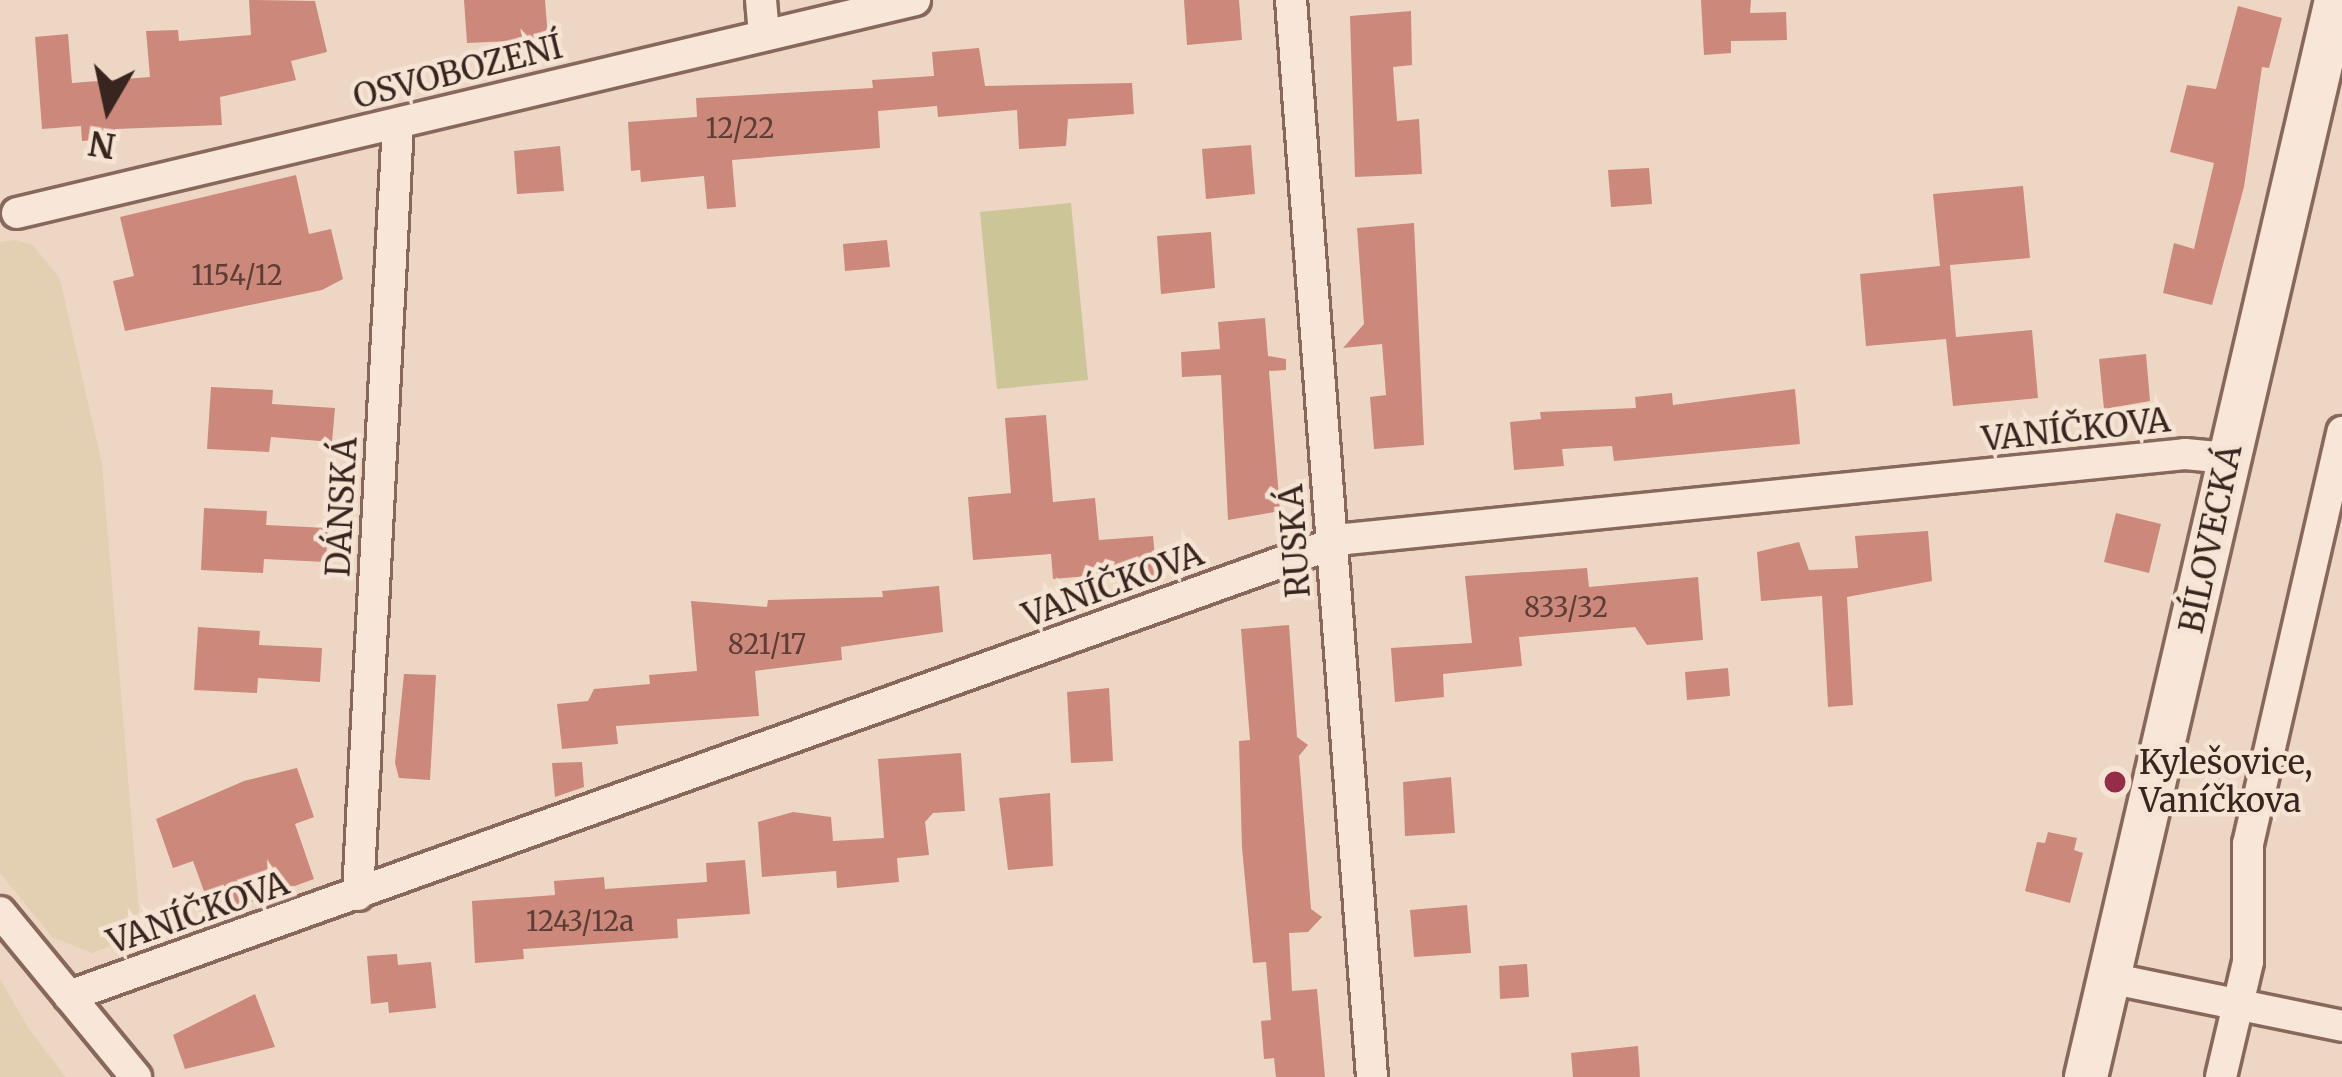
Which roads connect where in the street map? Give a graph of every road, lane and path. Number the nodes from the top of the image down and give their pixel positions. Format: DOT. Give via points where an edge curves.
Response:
graph roads {
  1 [pos="761,0"];
  2 [pos="915,0"];
  3 [pos="1292,0"];
  4 [pos="2336,0"];
  5 [pos="764,34"];
  6 [pos="398,124"];
  7 [pos="17,213"];
  8 [pos="2342,432"];
  9 [pos="2228,458"];
  10 [pos="1331,543"];
  11 [pos="358,895"];
  12 [pos="0,912"];
  13 [pos="2109,978"];
  14 [pos="69,996"];
  15 [pos="2238,1005"];
  16 [pos="2342,1026"];
  17 [pos="136,1077"];
  18 [pos="1372,1077"];
  19 [pos="2086,1077"];
  20 [pos="2221,1077"];
  1 -- 5 [label="street"];
  2 -- 5 [label="street, OSVOBOZENÍ"];
  3 -- 10 [label="street, RUSKÁ"];
  4 -- 9 [label="main road, BÍLOVECKÁ"];
  5 -- 6 [label="street, OSVOBOZENÍ"];
  6 -- 7 [label="street, OSVOBOZENÍ"];
  6 -- 11 [label="street, DÁNSKÁ"];
  8 -- 15 [label="street" via="2248,844 2248,962"];
  9 -- 10 [label="street, VANÍČKOVA" via="2185,454"];
  9 -- 13 [label="main road, BÍLOVECKÁ"];
  10 -- 11 [label="street, VANÍČKOVA"];
  10 -- 18 [label="street, RUSKÁ"];
  11 -- 14 [label="street, VANÍČKOVA"];
  12 -- 14 [label="street"];
  13 -- 15 [label="street"];
  13 -- 19 [label="main road, BÍLOVECKÁ"];
  14 -- 17 [label="street"];
  15 -- 16 [label="street"];
  15 -- 20 [label="street"];
}
